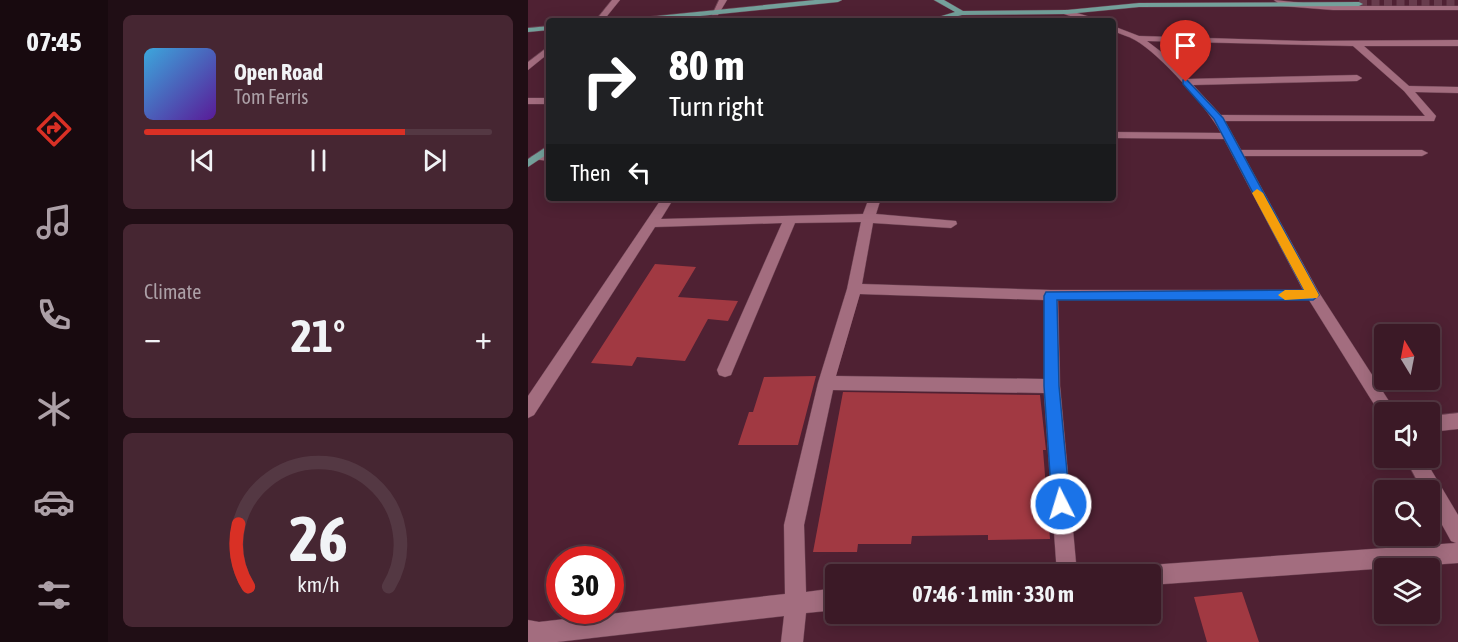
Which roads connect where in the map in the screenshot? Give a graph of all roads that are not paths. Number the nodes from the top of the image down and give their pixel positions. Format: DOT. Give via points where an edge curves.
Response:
graph roads {
  1 [pos="616,0"];
  2 [pos="723,0"];
  3 [pos="838,0"];
  4 [pos="938,0"];
  5 [pos="1329,0"];
  6 [pos="1226,2"];
  7 [pos="1280,2"];
  8 [pos="1359,4"];
  9 [pos="1458,8"];
  10 [pos="1067,12"];
  11 [pos="715,13"];
  12 [pos="962,13"];
  13 [pos="601,18"];
  14 [pos="665,18"];
  15 [pos="941,18"];
  16 [pos="1085,18"];
  17 [pos="546,28"];
  18 [pos="1116,29"];
  19 [pos="528,30"];
  20 [pos="1138,38"];
  21 [pos="1458,43"];
  22 [pos="1356,44"];
  23 [pos="546,52"];
  24 [pos="528,67"];
  25 [pos="1357,78"];
  26 [pos="1186,82"];
  27 [pos="1407,89"];
  28 [pos="1458,90"];
  29 [pos="528,101"];
  30 [pos="546,101"];
  31 [pos="1218,118"];
  32 [pos="1116,135"];
  33 [pos="1229,136"];
  34 [pos="1236,153"];
  35 [pos="1422,153"];
  36 [pos="666,201"];
  37 [pos="874,201"];
  38 [pos="790,219"];
  39 [pos="868,219"];
  40 [pos="651,223"];
  41 [pos="951,224"];
  42 [pos="854,289"];
  43 [pos="1313,295"];
  44 [pos="1051,296"];
  45 [pos="725,370"];
  46 [pos="826,383"];
  47 [pos="1052,386"];
  48 [pos="1382,402"];
  49 [pos="528,410"];
  50 [pos="1458,421"];
  51 [pos="1440,423"];
  52 [pos="1420,468"];
  53 [pos="1458,534"];
  54 [pos="1458,553"];
  55 [pos="1066,564"];
  56 [pos="1161,574"];
  57 [pos="825,600"];
  58 [pos="796,602"];
  59 [pos="528,631"];
  60 [pos="792,642"];
  1 -- 13 [label="street"];
  2 -- 11 [label="street"];
  3 -- 11 [label="main road"];
  4 -- 12 [label="main road"];
  5 -- 7 [label="street"];
  6 -- 7 [label="main road"];
  6 -- 10 [label="main road"];
  7 -- 8 [label="main road"];
  7 -- 9 [label="street" via="1334,8"];
  10 -- 12 [label="main road"];
  10 -- 16 [label="street"];
  11 -- 14 [label="main road"];
  12 -- 15 [label="main road"];
  17 -- 19 [label="main road"];
  18 -- 20 [label="street"];
  20 -- 22 [label="street"];
  20 -- 26 [label="street"];
  21 -- 22 [label="street"];
  22 -- 27 [label="street"];
  23 -- 24 [label="street"];
  25 -- 26 [label="street"];
  26 -- 31 [label="street"];
  27 -- 28 [label="street"];
  27 -- 31 [label="street" via="1430,119"];
  29 -- 30 [label="street"];
  31 -- 33 [label="street"];
  32 -- 33 [label="street"];
  33 -- 34 [label="street"];
  34 -- 35 [label="street"];
  34 -- 43 [label="street"];
  36 -- 40 [label="street"];
  37 -- 39 [label="street"];
  38 -- 39 [label="street"];
  38 -- 40 [label="street"];
  38 -- 45 [label="street"];
  39 -- 41 [label="street"];
  39 -- 42 [label="street"];
  40 -- 49 [label="street"];
  42 -- 44 [label="street"];
  42 -- 46 [label="street"];
  43 -- 44 [label="street"];
  43 -- 48 [label="street"];
  44 -- 47 [label="street"];
  46 -- 47 [label="street"];
  46 -- 58 [label="street" via="794,525"];
  47 -- 55 [label="street"];
  50 -- 51 [label="street"];
  52 -- 53 [label="street"];
  54 -- 56 [label="street"];
  57 -- 58 [label="street"];
  58 -- 59 [label="street" via="539,633"];
  58 -- 60 [label="street"];
}
